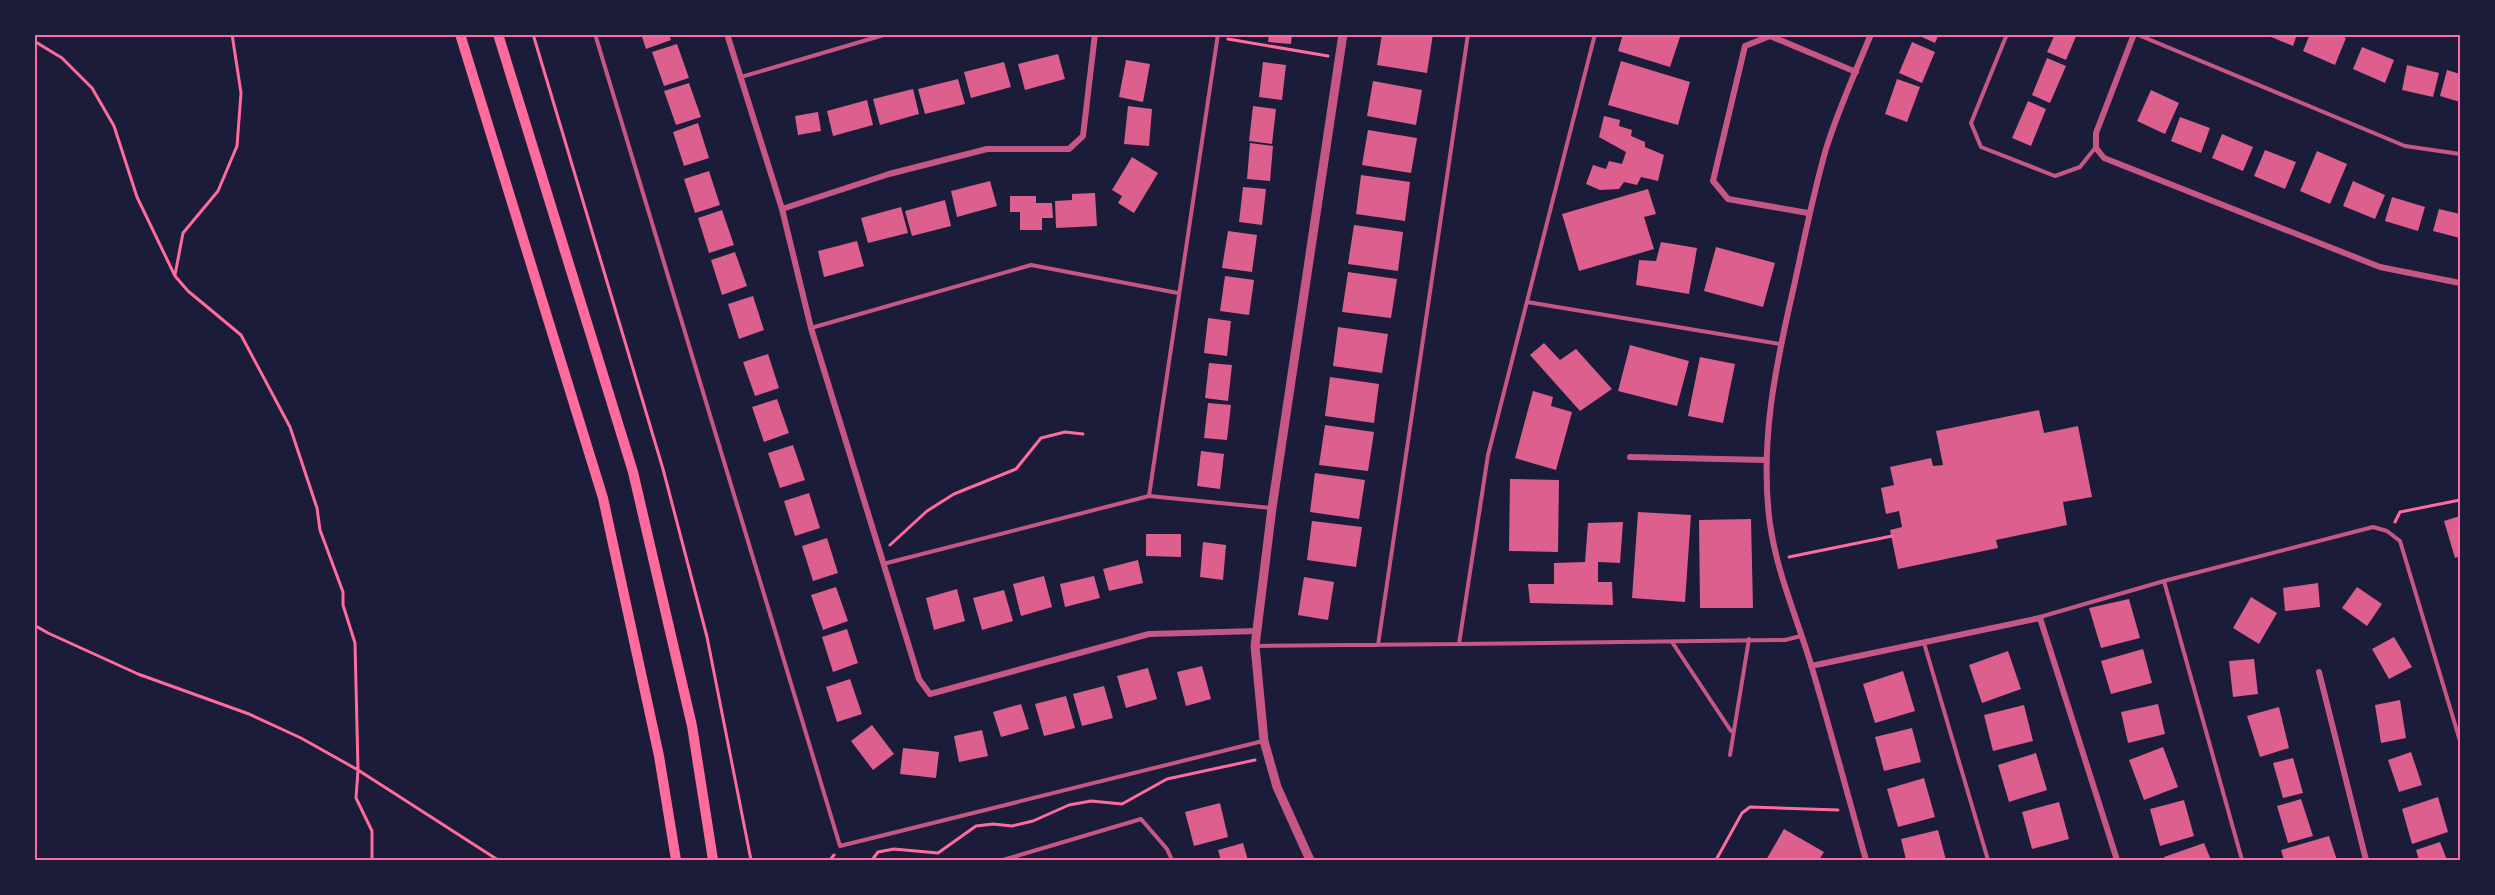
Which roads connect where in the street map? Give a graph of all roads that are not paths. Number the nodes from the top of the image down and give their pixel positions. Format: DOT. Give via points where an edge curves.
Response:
graph roads {
  1 [pos="460,34"];
  2 [pos="498,34"];
  3 [pos="595,34"];
  4 [pos="727,34"];
  5 [pos="888,34"];
  6 [pos="1095,34"];
  7 [pos="1343,34"];
  8 [pos="1468,34"];
  9 [pos="1595,34"];
  10 [pos="1871,34"];
  11 [pos="2007,34"];
  12 [pos="2135,34"];
  13 [pos="1217,36"];
  14 [pos="1856,72"];
  15 [pos="740,78"];
  16 [pos="2096,148"];
  17 [pos="2460,154"];
  18 [pos="782,209"];
  19 [pos="1808,213"];
  20 [pos="2460,283"];
  21 [pos="1178,293"];
  22 [pos="1527,302"];
  23 [pos="811,328"];
  24 [pos="1780,344"];
  25 [pos="1630,456"];
  26 [pos="1766,460"];
  27 [pos="1149,496"];
  28 [pos="1272,508"];
  29 [pos="883,564"];
  30 [pos="2164,580"];
  31 [pos="2040,618"];
  32 [pos="1257,631"];
  33 [pos="1800,636"];
  34 [pos="1749,639"];
  35 [pos="1672,642"];
  36 [pos="1924,642"];
  37 [pos="1459,644"];
  38 [pos="1378,645"];
  39 [pos="1255,646"];
  40 [pos="1811,666"];
  41 [pos="2319,672"];
  42 [pos="1732,732"];
  43 [pos="1264,741"];
  44 [pos="2460,741"];
  45 [pos="1730,755"];
  46 [pos="676,861"];
  47 [pos="713,861"];
  48 [pos="1002,861"];
  49 [pos="1172,861"];
  50 [pos="1310,861"];
  51 [pos="1866,861"];
  52 [pos="1988,861"];
  53 [pos="2117,861"];
  54 [pos="2242,861"];
  55 [pos="2366,861"];
  1 -- 46 [label="main road" via="603,498 659,756"];
  2 -- 47 [label="main road" via="633,472 692,726"];
  3 -- 43 [label="lane" via="840,846"];
  4 -- 15 [label="street"];
  5 -- 15 [label="lane"];
  6 -- 18 [label="street" via="1083,136 1069,149 987,149 889,174"];
  7 -- 28 [label="street"];
  8 -- 38 [label="lane"];
  9 -- 22 [label="lane"];
  10 -- 14 [label="street"];
  11 -- 16 [label="lane" via="1971,123 1981,147 2055,176 2080,167"];
  12 -- 16 [label="street" via="2096,133"];
  12 -- 17 [label="lane" via="2405,146"];
  13 -- 21 [label="lane"];
  14 -- 19 [label="street" via="1827,146"];
  14 -- 19 [label="street" via="1770,36 1745,46 1713,181 1728,200"];
  15 -- 18 [label="street"];
  16 -- 20 [label="street" via="2104,158 2380,267"];
  18 -- 23 [label="street"];
  19 -- 24 [label="street"];
  21 -- 23 [label="lane" via="1031,265"];
  21 -- 27 [label="lane"];
  22 -- 24 [label="lane"];
  22 -- 37 [label="lane" via="1488,455"];
  23 -- 29 [label="street"];
  24 -- 26 [label="street"];
  25 -- 26 [label="street"];
  26 -- 33 [label="street" via="1770,525"];
  27 -- 28 [label="lane"];
  27 -- 29 [label="lane"];
  28 -- 32 [label="street"];
  29 -- 32 [label="street" via="919,679 930,694 1149,634"];
  30 -- 31 [label="lane"];
  30 -- 44 [label="lane" via="2373,527 2387,531 2400,541"];
  30 -- 54 [label="lane"];
  31 -- 36 [label="street"];
  31 -- 53 [label="street"];
  32 -- 39 [label="street"];
  33 -- 34 [label="lane" via="1785,640"];
  33 -- 40 [label="street"];
  34 -- 35 [label="lane"];
  34 -- 42 [label="lane"];
  35 -- 37 [label="lane"];
  35 -- 42 [label="lane"];
  36 -- 40 [label="street"];
  36 -- 52 [label="lane"];
  37 -- 38 [label="lane"];
  38 -- 39 [label="lane"];
  39 -- 43 [label="street"];
  40 -- 51 [label="street"];
  41 -- 55 [label="street"];
  42 -- 45 [label="lane"];
  43 -- 50 [label="street" via="1277,787"];
  48 -- 49 [label="lane" via="1142,819"];
}
